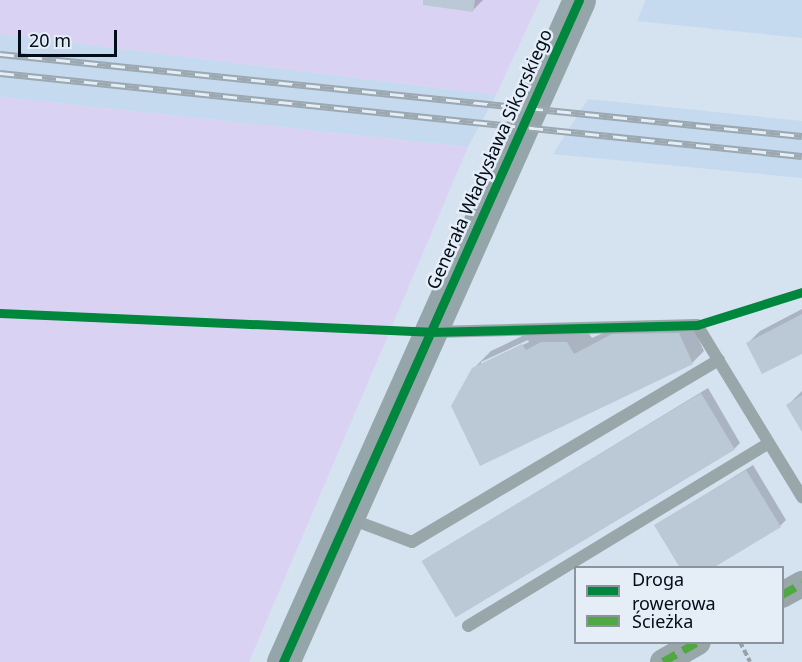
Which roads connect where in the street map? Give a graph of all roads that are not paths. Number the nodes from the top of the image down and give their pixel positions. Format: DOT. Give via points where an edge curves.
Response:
graph roads {
  1 [pos="579,0"];
  2 [pos="430,332"];
  3 [pos="719,360"];
  4 [pos="769,443"];
  5 [pos="802,497"];
  6 [pos="348,518"];
  7 [pos="802,584"];
  8 [pos="784,594"];
  9 [pos="468,626"];
  10 [pos="694,644"];
  11 [pos="283,662"];
  12 [pos="663,662"];
  1 -- 2 [label="street, Generała Władysława Sikorskiego"];
  2 -- 3 [label="lane" via="697,325"];
  2 -- 6 [label="street, Generała Władysława Sikorskiego"];
  3 -- 4 [label="lane"];
  3 -- 6 [label="lane" via="412,542"];
  4 -- 5 [label="lane"];
  4 -- 9 [label="lane"];
  6 -- 11 [label="street, Generała Władysława Sikorskiego"];
  7 -- 8 [label="street"];
  10 -- 12 [label="street"];
}
